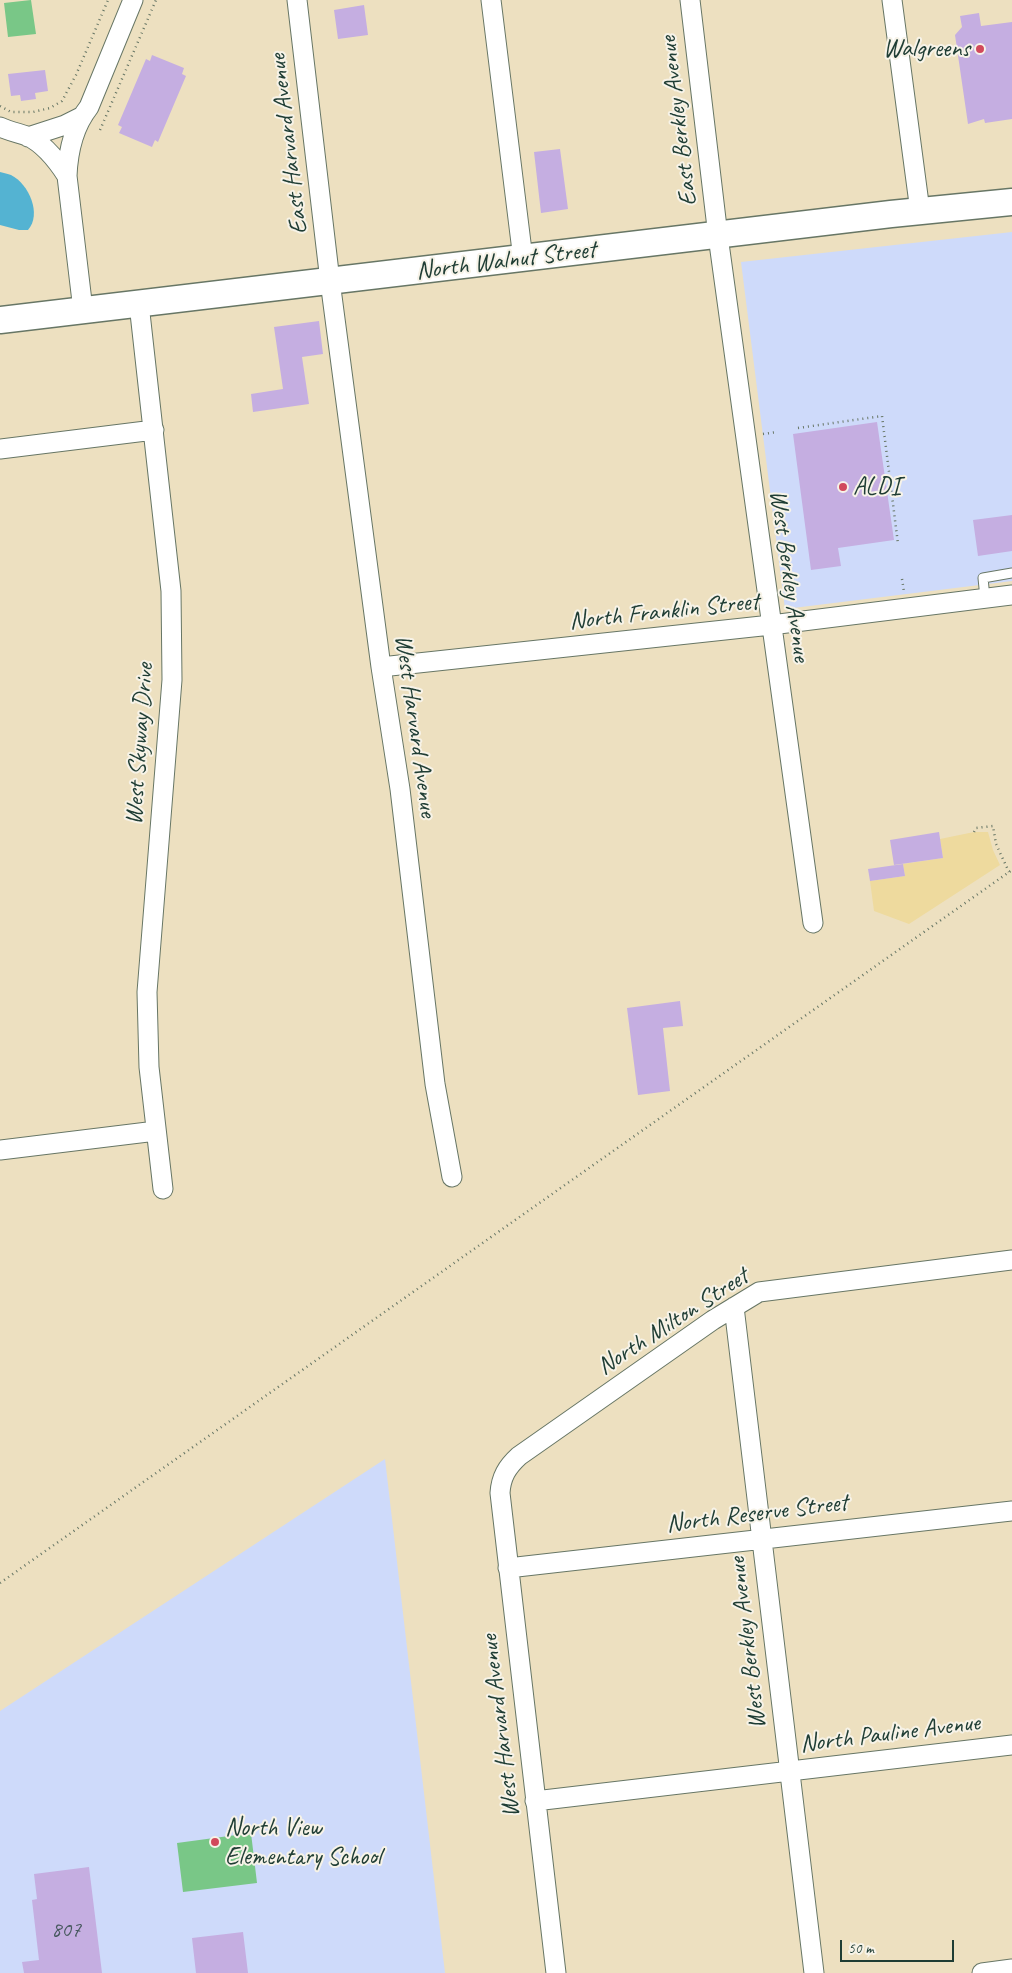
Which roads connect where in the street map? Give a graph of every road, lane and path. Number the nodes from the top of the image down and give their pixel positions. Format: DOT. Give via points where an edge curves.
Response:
graph roads {
  1 [pos="108,0"];
  2 [pos="133,0"];
  3 [pos="156,0"];
  4 [pos="297,0"];
  5 [pos="491,0"];
  6 [pos="690,0"];
  7 [pos="892,0"];
  8 [pos="0,106"];
  9 [pos="81,117"];
  10 [pos="0,127"];
  11 [pos="100,130"];
  12 [pos="28,137"];
  13 [pos="67,176"];
  14 [pos="1012,202"];
  15 [pos="920,211"];
  16 [pos="718,236"];
  17 [pos="523,259"];
  18 [pos="330,282"];
  19 [pos="139,304"];
  20 [pos="83,310"];
  21 [pos="0,320"];
  22 [pos="798,428"];
  23 [pos="154,430"];
  24 [pos="776,432"];
  25 [pos="763,434"];
  26 [pos="0,449"];
  27 [pos="898,544"];
  28 [pos="1012,573"];
  29 [pos="902,579"];
  30 [pos="904,594"];
  31 [pos="1012,595"];
  32 [pos="985,598"];
  33 [pos="771,625"];
  34 [pos="382,667"];
  35 [pos="974,832"];
  36 [pos="1010,871"];
  37 [pos="813,923"];
  38 [pos="156,1131"];
  39 [pos="0,1150"];
  40 [pos="452,1177"];
  41 [pos="162,1189"];
  42 [pos="1012,1260"];
  43 [pos="734,1307"];
  44 [pos="505,1473"];
  45 [pos="1012,1510"];
  46 [pos="761,1538"];
  47 [pos="508,1568"];
  48 [pos="0,1583"];
  49 [pos="1012,1744"];
  50 [pos="789,1771"];
  51 [pos="535,1801"];
  52 [pos="1012,1969"];
  53 [pos="556,1973"];
  54 [pos="814,1973"];
  55 [pos="982,1973"];
  1 -- 8 [label="path" via="62,101 33,112 11,112"];
  2 -- 9 [label="street" via="89,107"];
  3 -- 11 [label="path"];
  4 -- 18 [label="street, East Harvard Avenue"];
  5 -- 17 [label="street"];
  6 -- 16 [label="street, East Berkley Avenue"];
  7 -- 15 [label="street"];
  9 -- 12 [label="street"];
  9 -- 13 [label="street" via="70,152"];
  10 -- 12 [label="street"];
  12 -- 13 [label="street" via="56,160"];
  13 -- 20 [label="street"];
  14 -- 15 [label="main road, North Walnut Street"];
  15 -- 16 [label="main road, North Walnut Street"];
  16 -- 17 [label="main road, North Walnut Street"];
  16 -- 33 [label="street, West Berkley Avenue"];
  17 -- 18 [label="main road, North Walnut Street"];
  18 -- 19 [label="main road, North Walnut Street"];
  18 -- 34 [label="street, West Harvard Avenue"];
  19 -- 20 [label="main road, North Walnut Street"];
  19 -- 23 [label="street, West Skyway Drive"];
  20 -- 21 [label="main road, North Walnut Street"];
  22 -- 27 [label="path" via="882,416"];
  23 -- 26 [label="street"];
  23 -- 38 [label="street, West Skyway Drive" via="171,591 172,680 147,992 149,1067"];
  24 -- 25 [label="path"];
  28 -- 32 [label="lane" via="982,578"];
  29 -- 30 [label="path"];
  31 -- 32 [label="street, North Franklin Street"];
  32 -- 33 [label="street, North Franklin Street"];
  33 -- 34 [label="street, North Franklin Street"];
  33 -- 37 [label="street, West Berkley Avenue"];
  34 -- 40 [label="street, West Harvard Avenue" via="435,1084"];
  35 -- 36 [label="path" via="976,828 993,826 996,844"];
  36 -- 48 [label="path"];
  38 -- 39 [label="street"];
  38 -- 41 [label="street, West Skyway Drive"];
  42 -- 43 [label="street, North Milton Street" via="767,1290"];
  43 -- 44 [label="street, North Milton Street" via="519,1456"];
  43 -- 46 [label="street, West Berkley Avenue"];
  44 -- 47 [label="street, West Harvard Avenue" via="500,1493"];
  45 -- 46 [label="street, North Reserve Street"];
  46 -- 47 [label="street, North Reserve Street"];
  46 -- 50 [label="street, West Berkley Avenue"];
  47 -- 51 [label="street, West Harvard Avenue"];
  49 -- 50 [label="street, North Pauline Avenue"];
  50 -- 51 [label="street, North Pauline Avenue"];
  50 -- 54 [label="street, West Berkley Avenue"];
  51 -- 53 [label="street, West Harvard Avenue"];
  52 -- 55 [label="street"];
}
